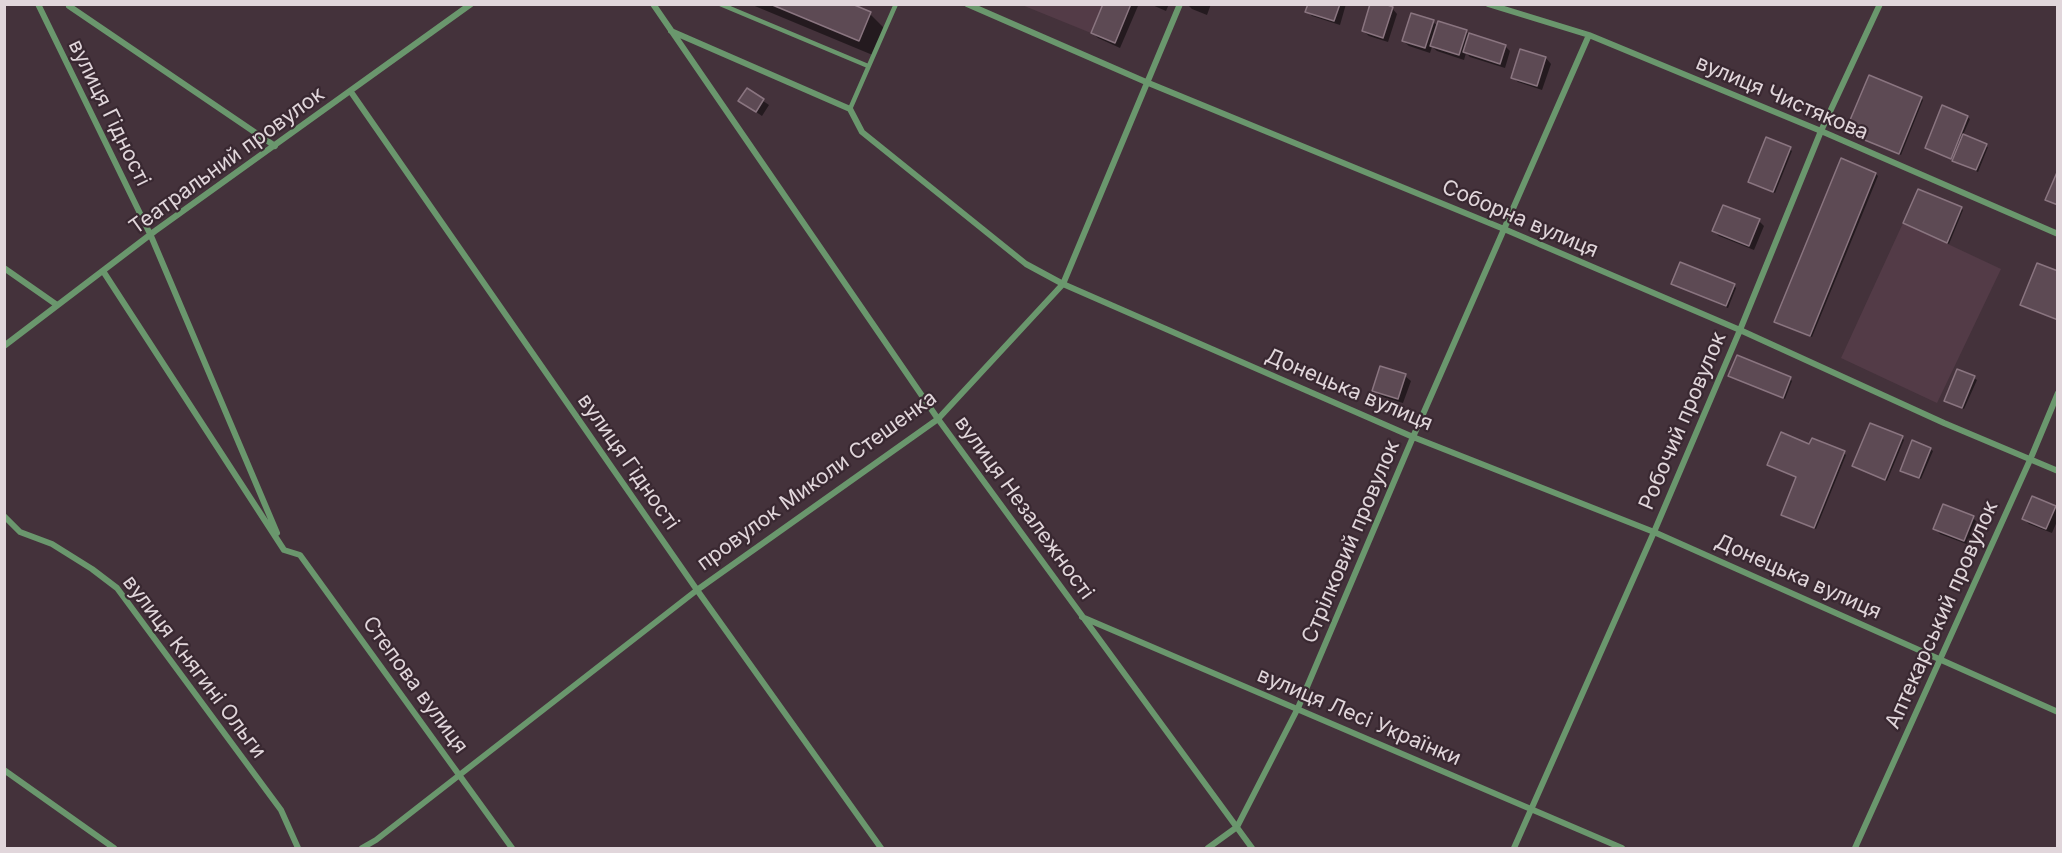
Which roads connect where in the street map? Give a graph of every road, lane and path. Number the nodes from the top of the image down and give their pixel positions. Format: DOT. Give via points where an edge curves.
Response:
graph roads {
  1 [pos="38,4"];
  2 [pos="471,4"];
  3 [pos="653,4"];
  4 [pos="720,4"];
  5 [pos="896,4"];
  6 [pos="967,4"];
  7 [pos="1180,4"];
  8 [pos="1488,4"];
  9 [pos="1880,4"];
  10 [pos="69,6"];
  11 [pos="671,31"];
  12 [pos="1589,35"];
  13 [pos="868,66"];
  14 [pos="1146,82"];
  15 [pos="351,92"];
  16 [pos="850,109"];
  17 [pos="1821,131"];
  18 [pos="275,146"];
  19 [pos="1504,229"];
  20 [pos="2058,234"];
  21 [pos="151,236"];
  22 [pos="4,268"];
  23 [pos="103,271"];
  24 [pos="1063,284"];
  25 [pos="57,306"];
  26 [pos="1740,330"];
  27 [pos="4,346"];
  28 [pos="2058,393"];
  29 [pos="938,419"];
  30 [pos="1413,437"];
  31 [pos="2030,460"];
  32 [pos="2058,471"];
  33 [pos="4,516"];
  34 [pos="1654,532"];
  35 [pos="284,550"];
  36 [pos="697,590"];
  37 [pos="1082,616"];
  38 [pos="1940,658"];
  39 [pos="1298,708"];
  40 [pos="2058,712"];
  41 [pos="4,770"];
  42 [pos="459,775"];
  43 [pos="1533,809"];
  44 [pos="1237,827"];
  45 [pos="114,849"];
  46 [pos="298,849"];
  47 [pos="362,849"];
  48 [pos="512,849"];
  49 [pos="881,849"];
  50 [pos="1208,849"];
  51 [pos="1252,849"];
  52 [pos="1514,849"];
  53 [pos="1622,849"];
  54 [pos="1855,849"];
  1 -- 21 [label="street, вулиця Гідності"];
  2 -- 15 [label="street, Театральний провулок"];
  3 -- 11 [label="street, вулиця Незалежності"];
  4 -- 13 [label="lane"];
  5 -- 13 [label="lane"];
  6 -- 14 [label="street, Соборна вулиця"];
  7 -- 14 [label="street, провулок Миколи Стешенка"];
  8 -- 12 [label="street, вулиця Чистякова"];
  9 -- 17 [label="street, Робочий провулок"];
  10 -- 18 [label="street, вулиця Гідності"];
  11 -- 16 [label="street"];
  11 -- 29 [label="street, вулиця Незалежності"];
  12 -- 17 [label="street, вулиця Чистякова"];
  12 -- 19 [label="street, Стрілковий провулок"];
  13 -- 16 [label="lane"];
  14 -- 19 [label="street, Соборна вулиця"];
  14 -- 24 [label="street, провулок Миколи Стешенка"];
  15 -- 18 [label="street, Театральний провулок"];
  15 -- 36 [label="street, вулиця Гідності"];
  16 -- 24 [label="street, Донецька вулиця" via="862,132 1026,264"];
  17 -- 20 [label="street, вулиця Чистякова"];
  17 -- 26 [label="street, Робочий провулок"];
  18 -- 21 [label="street, Театральний провулок"];
  19 -- 26 [label="street, Соборна вулиця"];
  19 -- 30 [label="street, Стрілковий провулок"];
  21 -- 23 [label="street, Театральний провулок"];
  21 -- 35 [label="street"];
  22 -- 25 [label="street"];
  23 -- 25 [label="street, Театральний провулок"];
  23 -- 35 [label="street, Степова вулиця"];
  24 -- 29 [label="street, провулок Миколи Стешенка"];
  24 -- 30 [label="street, Донецька вулиця"];
  25 -- 27 [label="street, Театральний провулок"];
  26 -- 31 [label="street, Соборна вулиця"];
  26 -- 34 [label="street, Робочий провулок"];
  28 -- 31 [label="street, Аптекарський провулок"];
  29 -- 36 [label="street, провулок Миколи Стешенка"];
  29 -- 37 [label="street, вулиця Незалежності"];
  30 -- 34 [label="street, Донецька вулиця"];
  30 -- 39 [label="street, Стрілковий провулок"];
  31 -- 32 [label="street, Соборна вулиця"];
  31 -- 38 [label="street, Аптекарський провулок"];
  33 -- 46 [label="street, вулиця Княгині Ольги" via="20,532 52,544 117,588 280,810"];
  34 -- 38 [label="street, Донецька вулиця"];
  34 -- 43 [label="street, Робочий провулок"];
  35 -- 42 [label="street, Степова вулиця" via="300,555"];
  36 -- 42 [label="street, провулок Миколи Стешенка"];
  36 -- 49 [label="street, вулиця Гідності"];
  37 -- 39 [label="street, вулиця Лесі Українки"];
  37 -- 44 [label="street, вулиця Незалежності"];
  38 -- 40 [label="street, Донецька вулиця"];
  38 -- 54 [label="street, Аптекарський провулок"];
  39 -- 43 [label="street, вулиця Лесі Українки"];
  39 -- 44 [label="street, Стрілковий провулок"];
  41 -- 45 [label="street"];
  42 -- 47 [label="street, провулок Миколи Стешенка"];
  42 -- 48 [label="street, Степова вулиця"];
  43 -- 52 [label="street, Робочий провулок"];
  43 -- 53 [label="street, вулиця Лесі Українки"];
  44 -- 50 [label="street, Стрілковий провулок"];
  44 -- 51 [label="street, вулиця Незалежності"];
}
